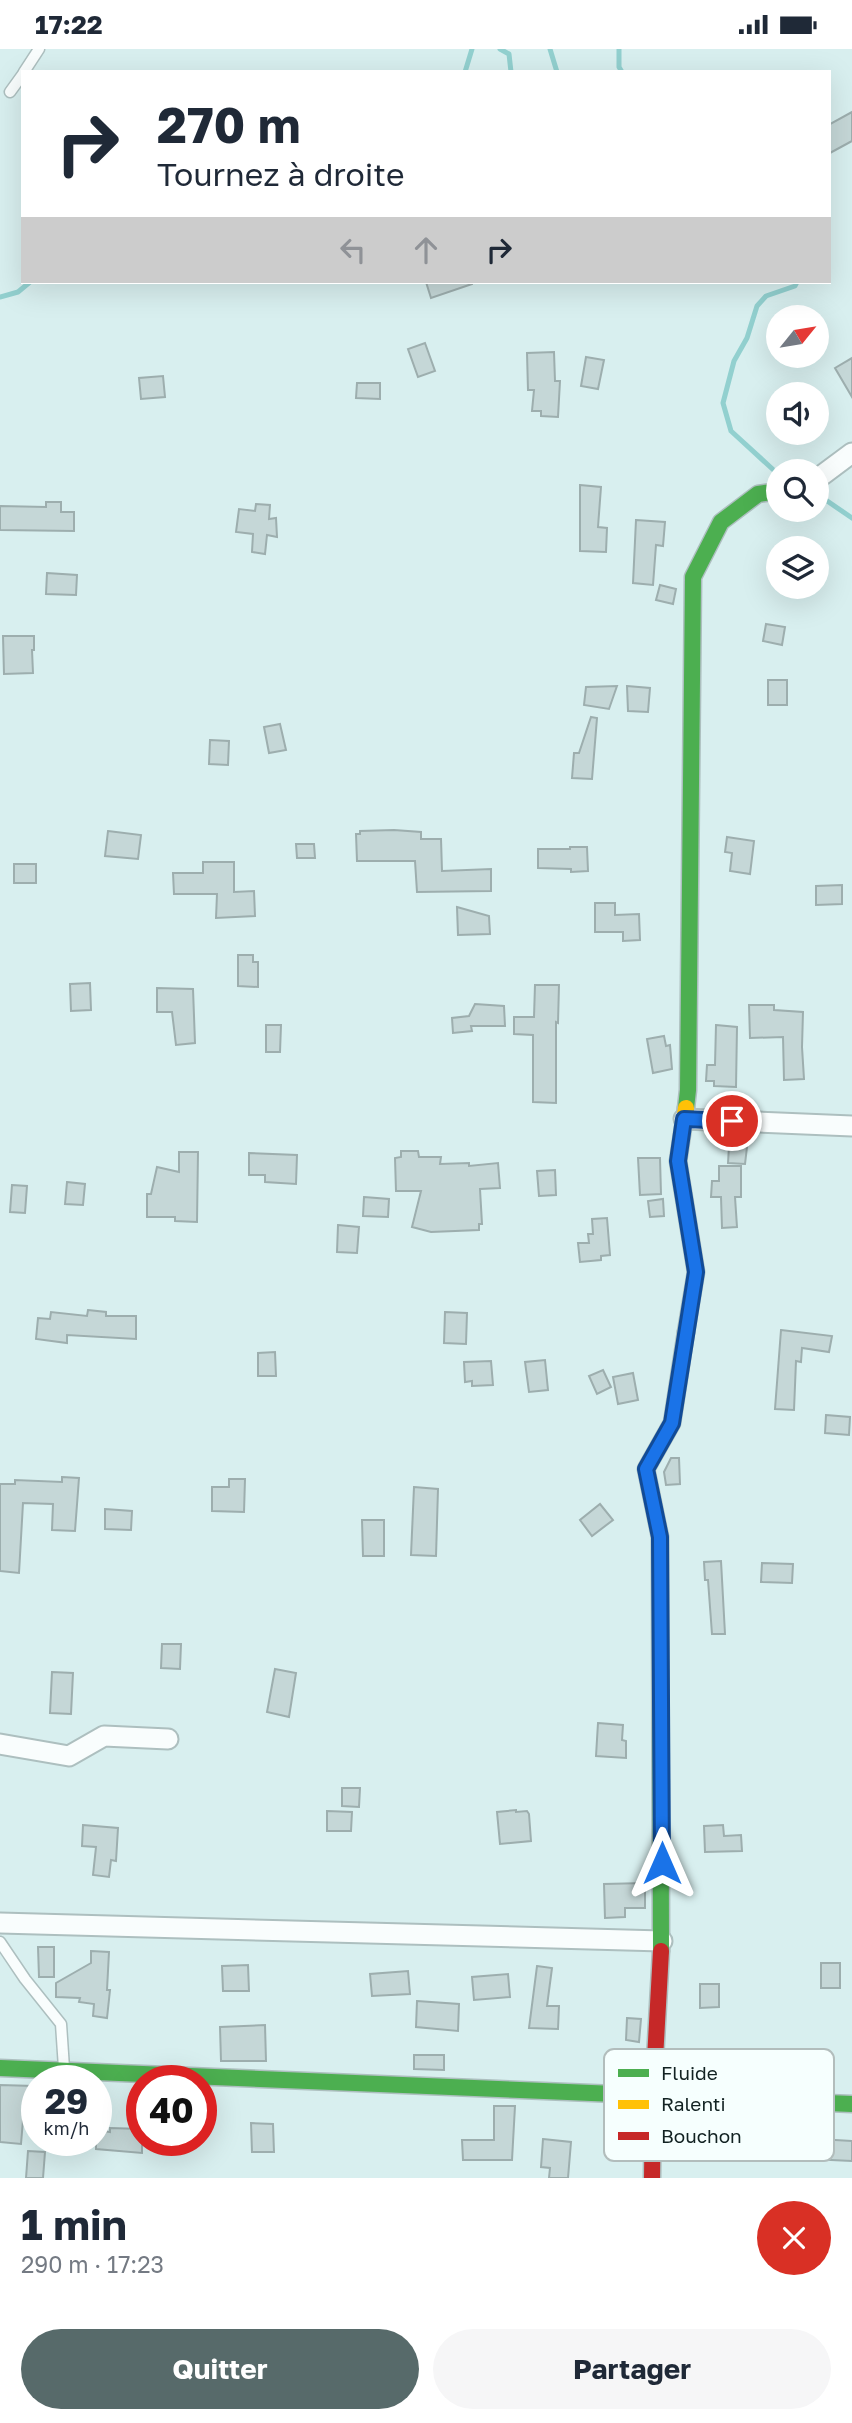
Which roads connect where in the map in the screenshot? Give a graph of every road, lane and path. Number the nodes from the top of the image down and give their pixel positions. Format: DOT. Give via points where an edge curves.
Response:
graph roads {
  1 [pos="39,49"];
  2 [pos="26,70"];
  3 [pos="21,77"];
  4 [pos="10,92"];
  5 [pos="852,453"];
  6 [pos="829,470"];
  7 [pos="766,493"];
  8 [pos="684,1119"];
  9 [pos="852,1126"];
  10 [pos="169,1739"];
  11 [pos="0,1745"];
  12 [pos="0,1923"];
  13 [pos="662,1941"];
  14 [pos="0,1942"];
  15 [pos="656,2049"];
  16 [pos="65,2065"];
  17 [pos="0,2068"];
  18 [pos="21,2069"];
  19 [pos="112,2072"];
  20 [pos="604,2093"];
  21 [pos="834,2103"];
  22 [pos="852,2104"];
  1 -- 2 [label="lane"];
  3 -- 4 [label="lane"];
  5 -- 6 [label="street"];
  7 -- 8 [label="street" via="721,522 694,577"];
  8 -- 9 [label="street"];
  8 -- 13 [label="street" via="678,1161 696,1272 672,1423 646,1469 660,1537"];
  10 -- 11 [label="street" via="104,1736 68,1756"];
  12 -- 13 [label="street"];
  13 -- 15 [label="street"];
  14 -- 16 [label="lane" via="61,2024"];
  17 -- 18 [label="street"];
  19 -- 20 [label="street"];
  21 -- 22 [label="street"];
}
